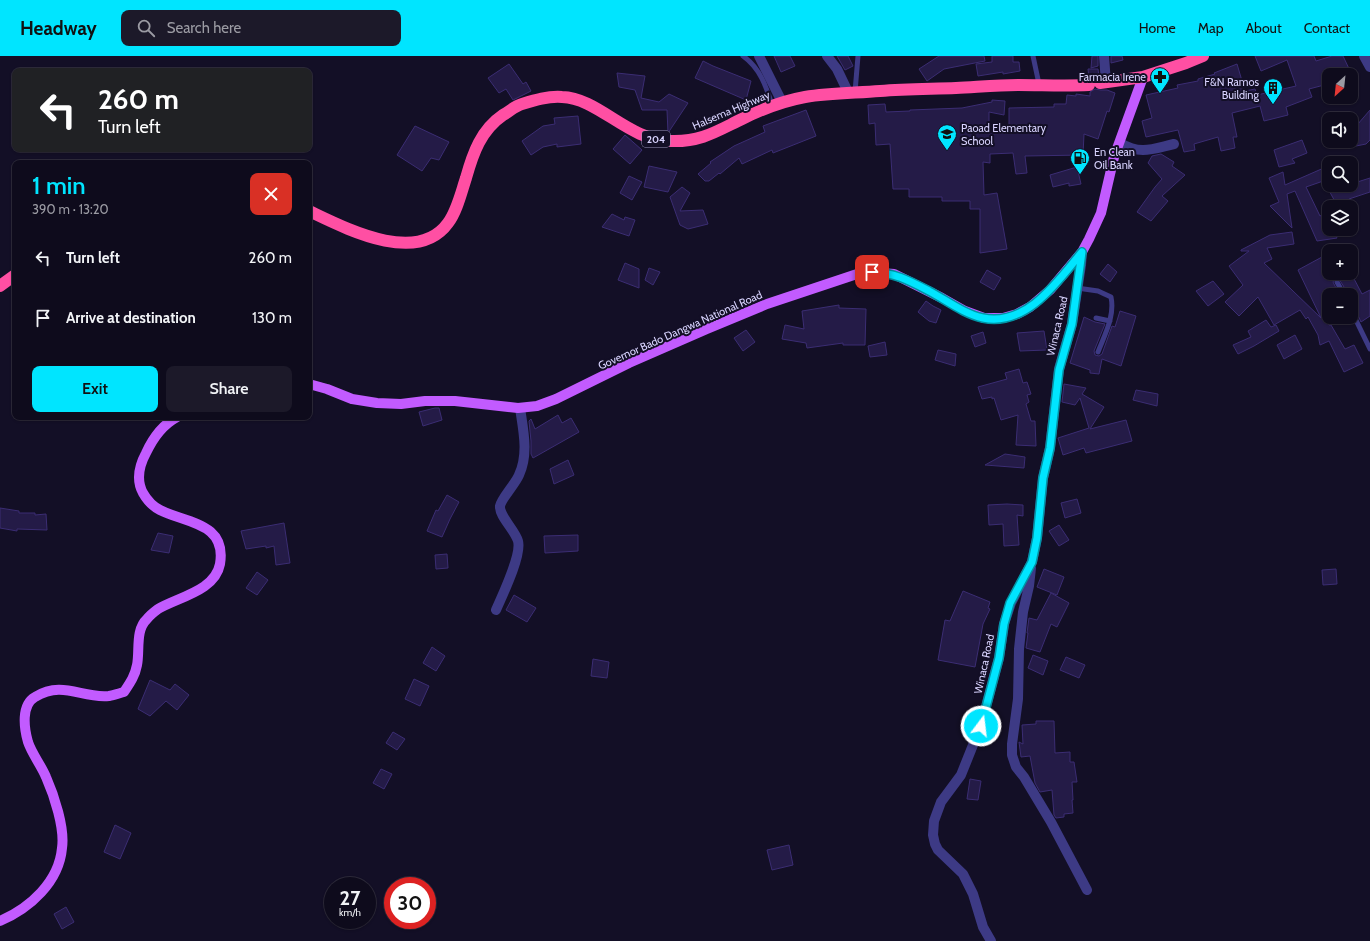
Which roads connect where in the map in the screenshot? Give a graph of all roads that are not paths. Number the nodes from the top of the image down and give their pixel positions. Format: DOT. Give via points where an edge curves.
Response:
graph roads {
  1 [pos="743,56"];
  2 [pos="759,56"];
  3 [pos="827,56"];
  4 [pos="858,56"];
  5 [pos="1033,56"];
  6 [pos="1104,56"];
  7 [pos="1203,56"];
  8 [pos="1364,56"];
  9 [pos="1370,67"];
  10 [pos="1143,77"];
  11 [pos="1098,84"];
  12 [pos="1040,85"];
  13 [pos="852,92"];
  14 [pos="777,104"];
  15 [pos="1120,143"];
  16 [pos="1174,144"];
  17 [pos="312,212"];
  18 [pos="1082,252"];
  19 [pos="12,277"];
  20 [pos="1337,282"];
  21 [pos="0,286"];
  22 [pos="1077,288"];
  23 [pos="1340,288"];
  24 [pos="1096,318"];
  25 [pos="1110,321"];
  26 [pos="1358,324"];
  27 [pos="1370,350"];
  28 [pos="1098,352"];
  29 [pos="312,385"];
  30 [pos="520,408"];
  31 [pos="172,420"];
  32 [pos="1032,562"];
  33 [pos="496,610"];
  34 [pos="1086,890"];
  35 [pos="0,921"];
  36 [pos="991,941"];
  1 -- 14 [label="lane" via="756,68"];
  2 -- 14 [label="street"];
  3 -- 13 [label="street"];
  4 -- 13 [label="lane"];
  5 -- 12 [label="lane"];
  6 -- 11 [label="street"];
  7 -- 10 [label="highway, Halsema Highway / 204"];
  8 -- 9 [label="street"];
  10 -- 11 [label="highway, Halsema Highway / 204"];
  10 -- 15 [label="main road, Governor Bado Dangwa National Road"];
  11 -- 12 [label="highway, Halsema Highway / 204"];
  12 -- 13 [label="highway, Halsema Highway / 204"];
  13 -- 14 [label="highway, Halsema Highway / 204" via="807,97"];
  14 -- 17 [label="highway, Halsema Highway / 204" via="712,134 693,140 670,141 651,138 630,130 577,100 563,97 544,98 518,105 495,121 480,138 455,210 448,224 435,236 418,242 390,242 363,234"];
  15 -- 16 [label="street" via="1138,151"];
  15 -- 18 [label="main road, Governor Bado Dangwa National Road" via="1101,213"];
  18 -- 22 [label="street, Winaca Road"];
  18 -- 30 [label="main road, Governor Bado Dangwa National Road" via="1050,290 1030,307 1003,318 984,318 965,311 894,274 857,274 767,304 707,329 629,363 556,400"];
  19 -- 21 [label="highway"];
  20 -- 23 [label="lane"];
  22 -- 25 [label="lane" via="1098,291 1112,297"];
  22 -- 32 [label="street, Winaca Road" via="1072,324 1059,370"];
  24 -- 25 [label="lane"];
  25 -- 28 [label="lane"];
  26 -- 27 [label="lane"];
  29 -- 30 [label="main road, Governor Bado Dangwa National Road" via="352,399 376,403 455,401"];
  30 -- 33 [label="street" via="524,445 523,464 513,487 500,503 501,514 518,540 519,547 516,562"];
  31 -- 35 [label="main road" via="158,432 151,443 139,470 139,486 147,500 159,510 205,527 220,546 220,565 213,579 197,592 158,609 145,620 140,633 138,664 124,692 109,696 54,689 33,698 26,710 28,742 47,778 60,820 62,848 58,866 47,886 30,904"];
  32 -- 34 [label="street" via="1019,649 1018,699 1012,756 1016,767 1051,822"];
  32 -- 36 [label="street, Winaca Road" via="1010,603 981,726 961,775 941,802 934,821 934,844 963,874"];
}
